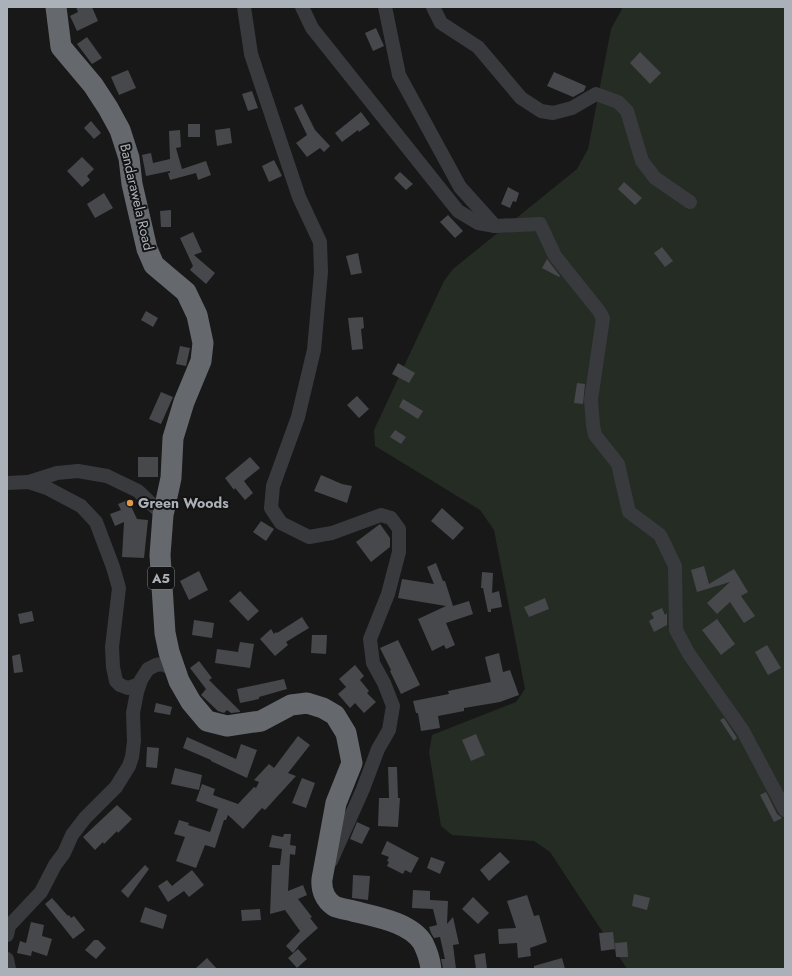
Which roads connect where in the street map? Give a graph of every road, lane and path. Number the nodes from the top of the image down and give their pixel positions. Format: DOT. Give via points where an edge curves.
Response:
graph roads {
  1 [pos="56,7"];
  2 [pos="244,7"];
  3 [pos="302,7"];
  4 [pos="385,7"];
  5 [pos="432,7"];
  6 [pos="690,202"];
  7 [pos="495,226"];
  8 [pos="29,482"];
  9 [pos="7,483"];
  10 [pos="164,515"];
  11 [pos="176,673"];
  12 [pos="139,684"];
  13 [pos="785,810"];
  14 [pos="323,879"];
  15 [pos="7,935"];
  16 [pos="7,959"];
  17 [pos="9,969"];
  18 [pos="431,969"];
  1 -- 10 [label="highway, Bandarawela Road / A5" via="61,47 92,85 120,130 129,158 132,184 147,249 154,265 186,292 197,316 203,343 201,361 184,402 174,438"];
  2 -- 14 [label="lane" via="250,54 299,197 320,242 321,272 314,350 298,417 273,486 271,508 281,523 309,537 332,533 381,514 391,518 399,530 399,552 388,594 370,639 374,663 393,706 389,730 378,749"];
  3 -- 7 [label="lane" via="312,28 458,211 478,223"];
  4 -- 7 [label="lane" via="399,75 460,187"];
  5 -- 6 [label="lane" via="441,23 478,46 521,98 541,111 553,113 572,108 596,94 618,102 627,111 642,161 655,178"];
  7 -- 13 [label="lane" via="540,224 555,256 603,318 591,400 595,435 618,464 629,512 660,535 675,566 676,630 688,654 743,731"];
  8 -- 9 [label="lane"];
  8 -- 10 [label="lane" via="56,473 78,471 107,476 138,492"];
  8 -- 12 [label="lane" via="47,488 81,506 96,522 119,588 112,647 116,681 128,688"];
  10 -- 11 [label="highway, Bandarawela Road / A5" via="160,555 165,633"];
  11 -- 12 [label="lane" via="169,666 156,665 148,669"];
  11 -- 14 [label="highway, Bandarawela Road / A5" via="191,702 207,721 227,726 261,721 290,705 307,703 335,715 346,733 352,762 336,803"];
  12 -- 15 [label="lane" via="133,713 134,741 129,766 116,787 72,835 41,892 9,926"];
  14 -- 18 [label="highway, Bandarawela Road / A5" via="324,896 334,906 386,919 406,927 422,942"];
  16 -- 17 [label="lane"];
}
